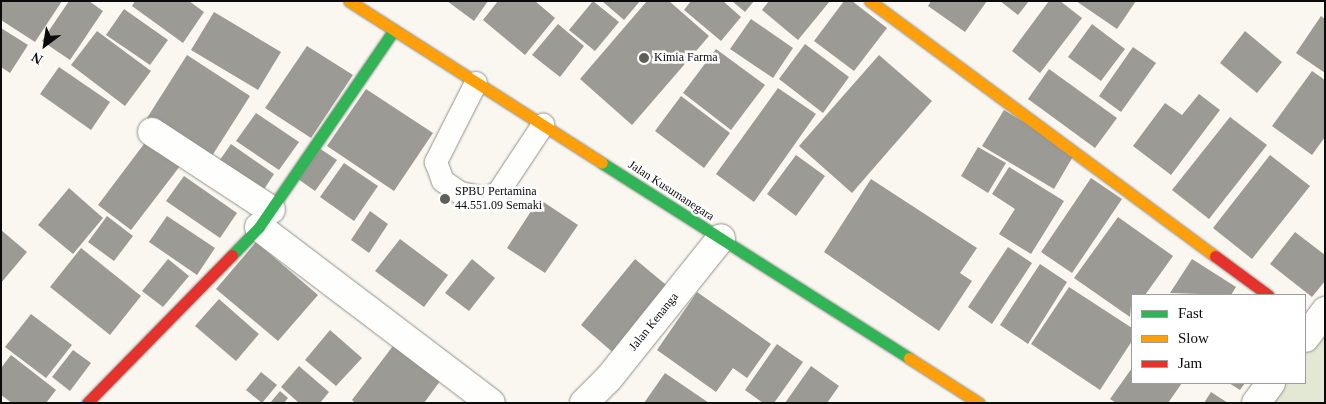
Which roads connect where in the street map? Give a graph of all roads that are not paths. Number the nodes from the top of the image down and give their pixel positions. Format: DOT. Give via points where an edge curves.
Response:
graph roads {
  1 [pos="349,1"];
  2 [pos="870,1"];
  3 [pos="394,30"];
  4 [pos="476,83"];
  5 [pos="543,125"];
  6 [pos="152,132"];
  7 [pos="265,218"];
  8 [pos="721,238"];
  9 [pos="1267,294"];
  10 [pos="1270,384"];
  11 [pos="87,403"];
  12 [pos="491,403"];
  13 [pos="584,403"];
  14 [pos="979,403"];
  15 [pos="1256,403"];
  1 -- 3 [label="street, Jalan Kusumanegara"];
  2 -- 9 [label="street"];
  3 -- 4 [label="street, Jalan Kusumanegara"];
  3 -- 7 [label="street"];
  4 -- 5 [label="street, Jalan Kusumanegara"];
  4 -- 5 [label="lane" via="436,162 443,181 460,193 485,198 498,193"];
  5 -- 8 [label="street, Jalan Kusumanegara"];
  6 -- 7 [label="street"];
  7 -- 11 [label="street"];
  7 -- 12 [label="street"];
  8 -- 13 [label="street, Jalan Kenanga" via="609,378"];
  8 -- 14 [label="street, Jalan Kusumanegara"];
  10 -- 15 [label="street"];
}
